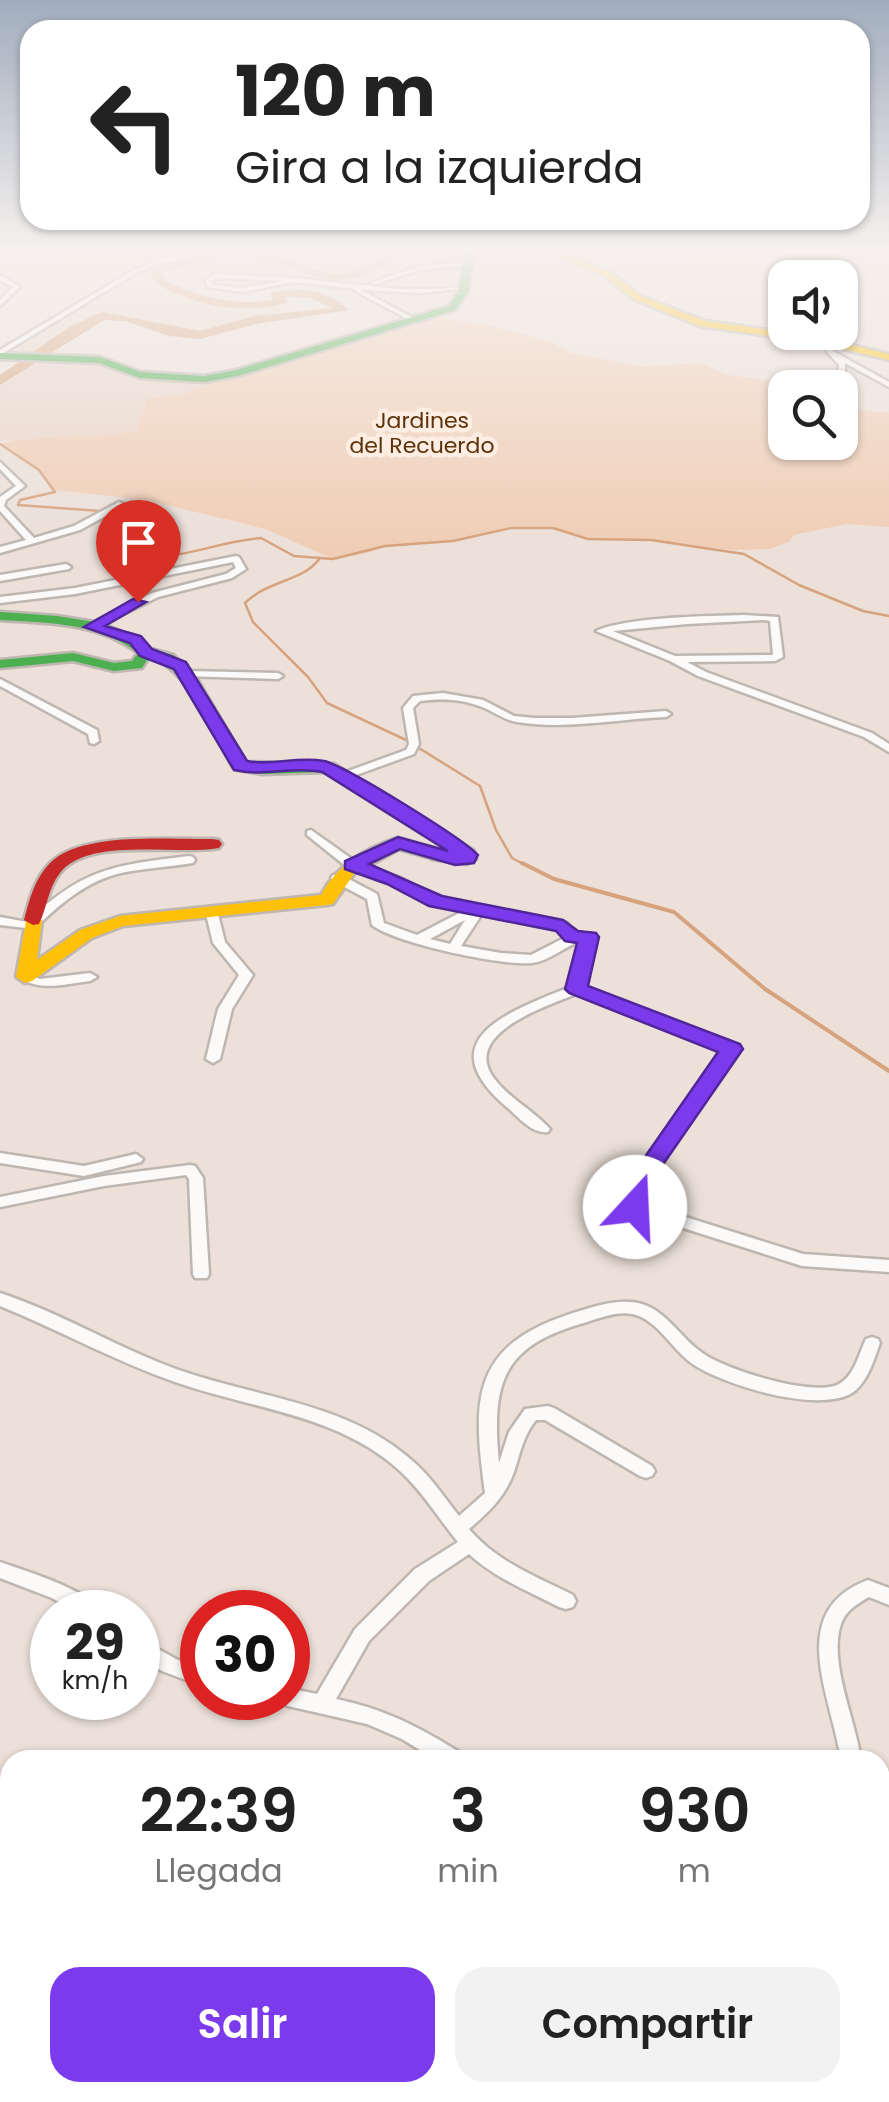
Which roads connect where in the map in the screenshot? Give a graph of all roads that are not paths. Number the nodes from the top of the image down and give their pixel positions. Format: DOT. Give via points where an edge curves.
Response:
graph roads {
  1 [pos="327,346"];
  2 [pos="829,350"];
  3 [pos="832,350"];
  4 [pos="851,350"];
  5 [pos="6,354"];
  6 [pos="889,357"];
  7 [pos="842,370"];
  8 [pos="889,385"];
  9 [pos="0,464"];
  10 [pos="124,526"];
  11 [pos="33,542"];
  12 [pos="0,550"];
  13 [pos="66,566"];
  14 [pos="0,578"];
  15 [pos="0,600"];
  16 [pos="0,616"];
  17 [pos="92,627"];
  18 [pos="601,630"];
  19 [pos="146,652"];
  20 [pos="674,658"];
  21 [pos="0,664"];
  22 [pos="188,674"];
  23 [pos="278,676"];
  24 [pos="0,682"];
  25 [pos="666,714"];
  26 [pos="94,741"];
  27 [pos="889,748"];
  28 [pos="344,776"];
  29 [pos="311,833"];
  30 [pos="213,844"];
  31 [pos="189,860"];
  32 [pos="344,872"];
  33 [pos="475,911"];
  34 [pos="212,914"];
  35 [pos="0,921"];
  36 [pos="30,926"];
  37 [pos="572,937"];
  38 [pos="420,939"];
  39 [pos="454,946"];
  40 [pos="26,977"];
  41 [pos="90,977"];
  42 [pos="576,989"];
  43 [pos="213,1058"];
  44 [pos="543,1130"];
  45 [pos="0,1158"];
  46 [pos="136,1159"];
  47 [pos="0,1202"];
  48 [pos="889,1266"];
  49 [pos="201,1274"];
  50 [pos="0,1299"];
  51 [pos="872,1343"];
  52 [pos="646,1472"];
  53 [pos="494,1495"];
  54 [pos="464,1536"];
  55 [pos="0,1570"];
  56 [pos="53,1590"];
  57 [pos="889,1597"];
  58 [pos="566,1601"];
  59 [pos="310,1702"];
  60 [pos="322,1705"];
  61 [pos="438,1750"];
  62 [pos="850,1750"];
  1 -- 5 [label="street" via="204,379 158,378 100,360"];
  2 -- 7 [label="street"];
  3 -- 8 [label="street"];
  4 -- 6 [label="street"];
  9 -- 11 [label="street" via="21,486 0,506"];
  10 -- 11 [label="street" via="128,508 119,505"];
  11 -- 12 [label="street"];
  13 -- 14 [label="street"];
  15 -- 17 [label="street" via="236,559 240,566"];
  16 -- 17 [label="street"];
  17 -- 19 [label="street" via="136,640"];
  18 -- 20 [label="street"];
  18 -- 20 [label="street" via="775,619 775,658"];
  19 -- 21 [label="street" via="138,665 124,669 85,658"];
  19 -- 22 [label="street"];
  20 -- 27 [label="street"];
  22 -- 23 [label="street"];
  22 -- 28 [label="street" via="240,766 314,764"];
  24 -- 26 [label="street" via="86,726"];
  25 -- 28 [label="street" via="524,720 482,704 428,696 410,702 410,752"];
  28 -- 32 [label="street" via="468,855 455,860 398,843"];
  29 -- 32 [label="street"];
  30 -- 36 [label="street" via="64,860 49,878"];
  31 -- 36 [label="street" via="121,868 78,883"];
  32 -- 33 [label="street" via="394,880"];
  32 -- 34 [label="street" via="322,902"];
  32 -- 38 [label="street" via="373,897 378,925"];
  33 -- 37 [label="street" via="563,926"];
  33 -- 38 [label="street"];
  33 -- 39 [label="street"];
  34 -- 40 [label="street" via="140,917 101,927"];
  34 -- 43 [label="street" via="224,952 246,975 225,1008"];
  35 -- 36 [label="street"];
  36 -- 40 [label="street"];
  37 -- 39 [label="street" via="555,951 524,960"];
  37 -- 42 [label="street" via="590,941"];
  38 -- 39 [label="street"];
  40 -- 41 [label="street"];
  42 -- 44 [label="street" via="502,1020 480,1056 490,1084"];
  42 -- 48 [label="street" via="732,1049 635,1186 635,1207 802,1260"];
  45 -- 46 [label="street" via="84,1171"];
  47 -- 49 [label="street" via="190,1170 196,1178"];
  50 -- 54 [label="street" via="182,1378 290,1405 376,1442 436,1494"];
  51 -- 53 [label="street" via="858,1378 833,1394 814,1394 701,1361 640,1309 552,1325 520,1341 492,1388 485,1432"];
  52 -- 53 [label="street" via="548,1413 531,1414 519,1425"];
  53 -- 54 [label="street"];
  54 -- 58 [label="street" via="493,1562"];
  54 -- 60 [label="street" via="362,1635"];
  55 -- 56 [label="street"];
  57 -- 62 [label="street" via="868,1588 855,1593 829,1630 827,1668"];
  59 -- 60 [label="street"];
  60 -- 61 [label="street" via="369,1715"];
}
